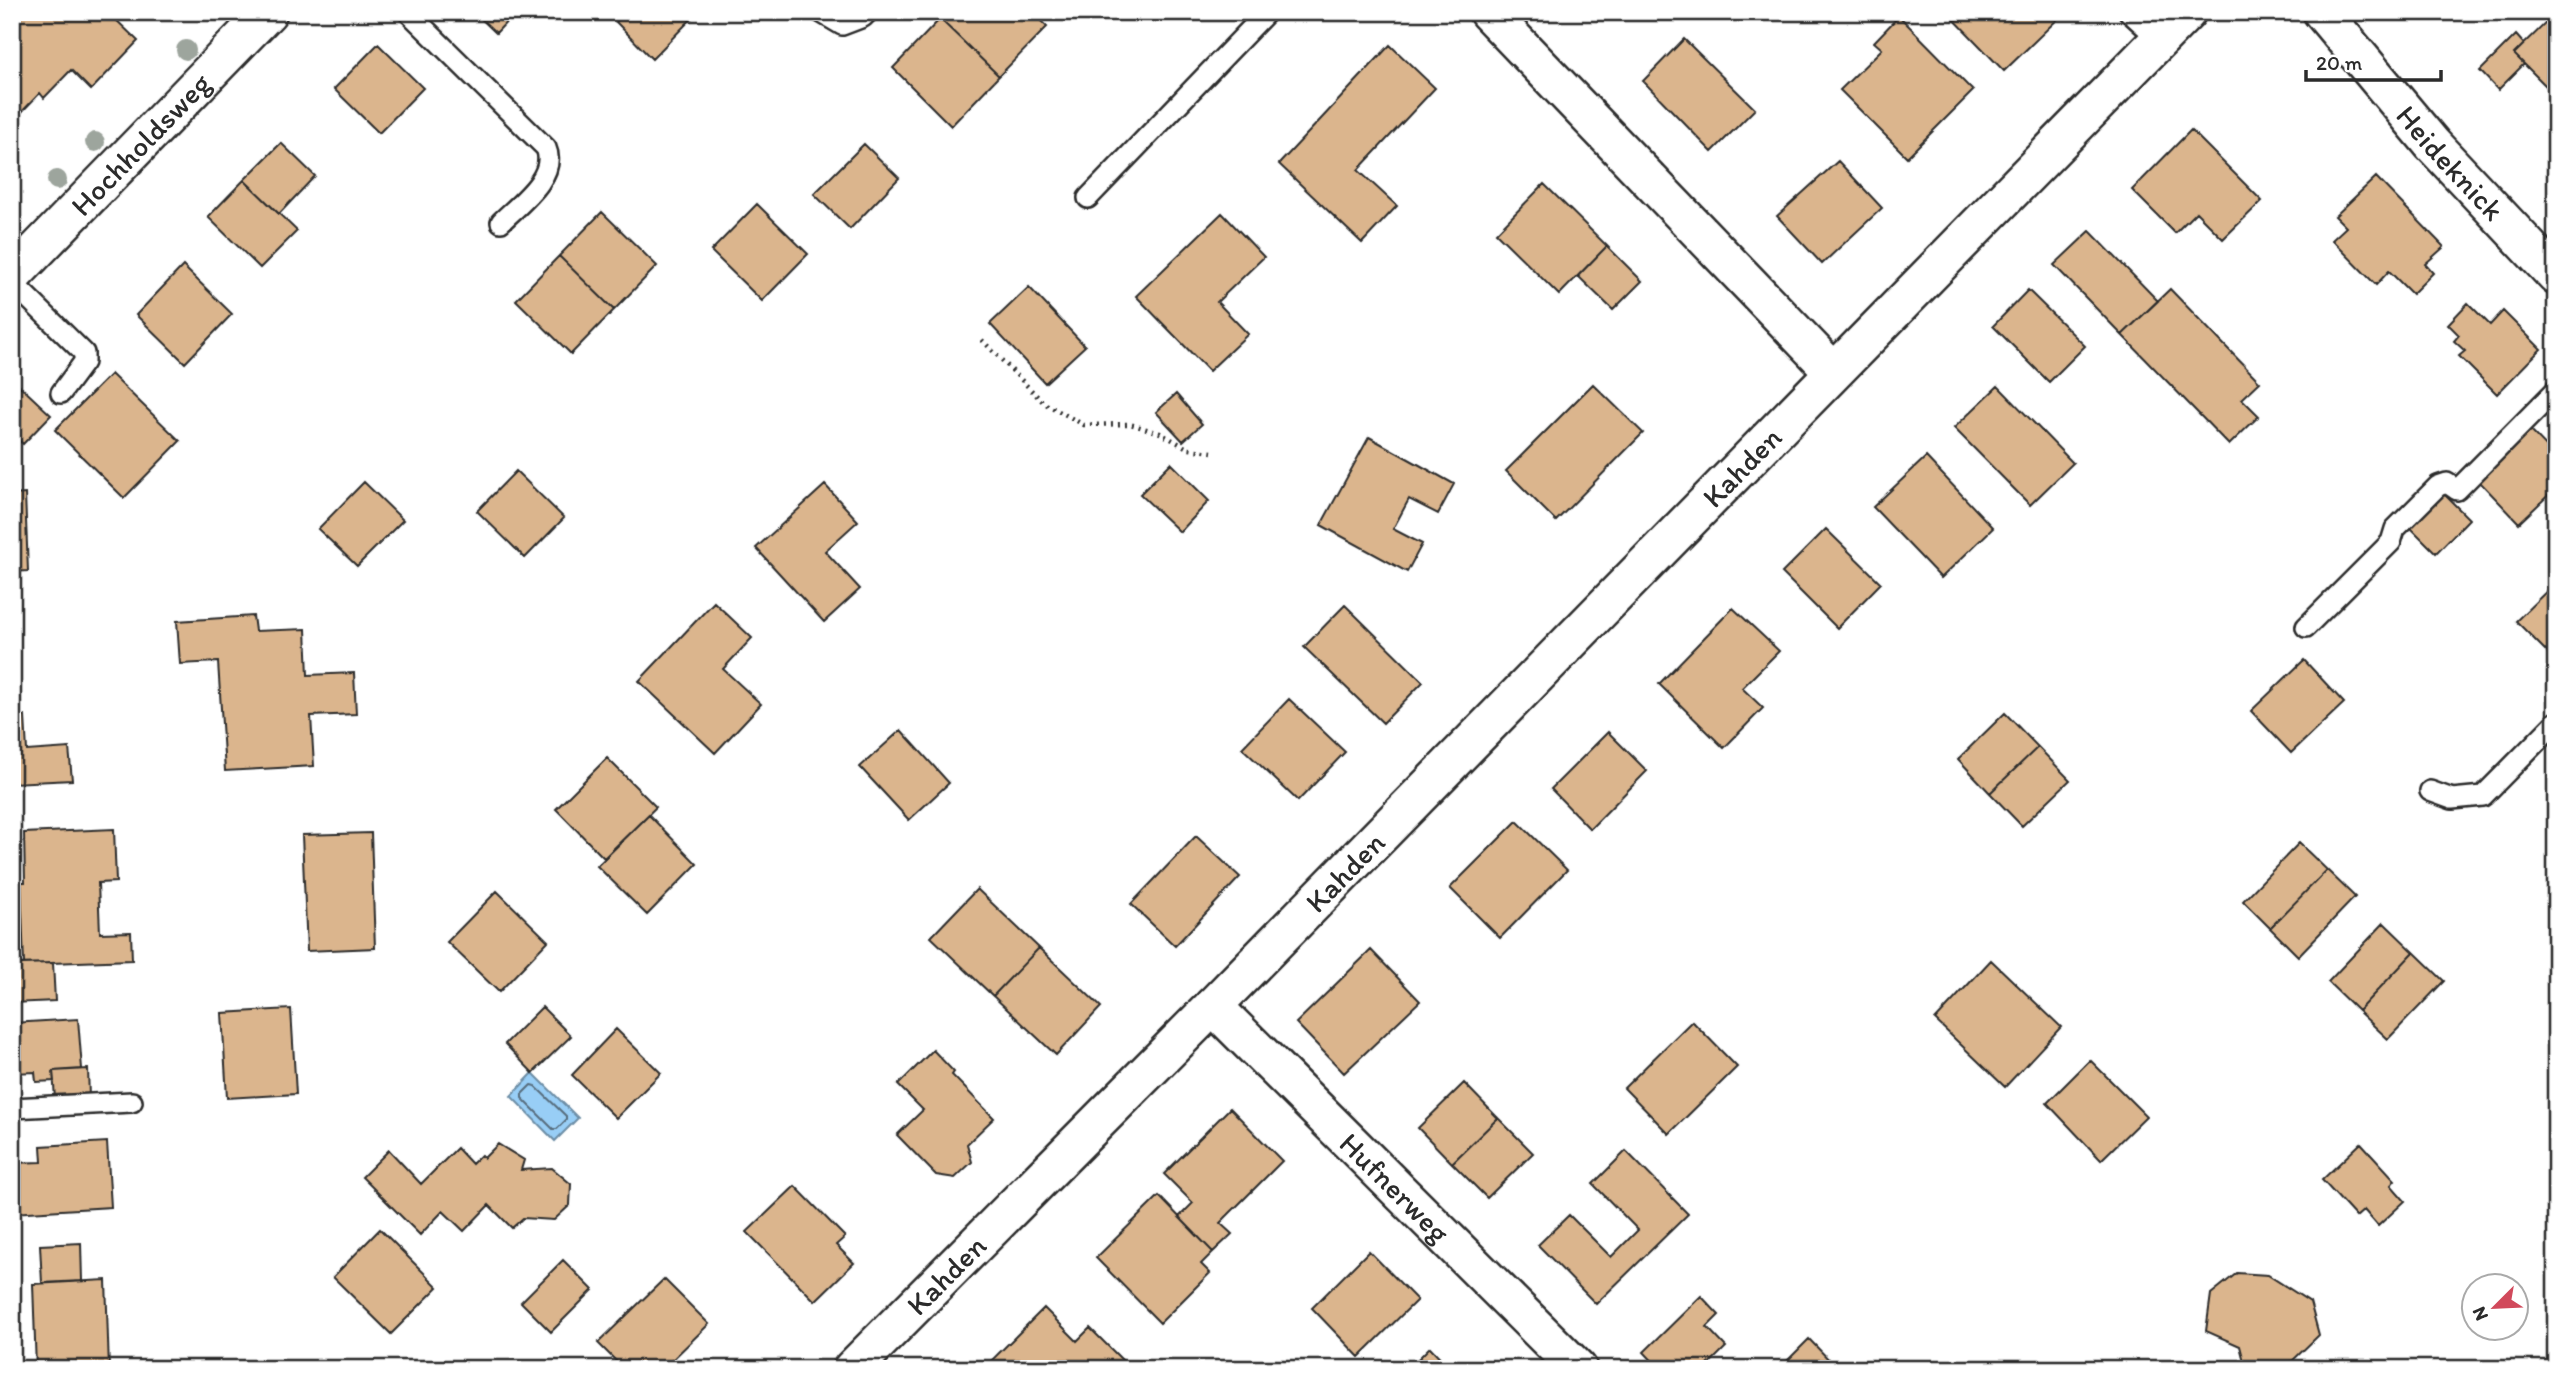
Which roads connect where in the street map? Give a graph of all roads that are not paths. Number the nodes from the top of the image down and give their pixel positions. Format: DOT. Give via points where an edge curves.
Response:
graph roads {
  1 [pos="268,12"];
  2 [pos="408,12"];
  3 [pos="820,12"];
  4 [pos="868,12"];
  5 [pos="1267,12"];
  6 [pos="1488,12"];
  7 [pos="2129,12"];
  8 [pos="2186,12"];
  9 [pos="2322,12"];
  10 [pos="2160,40"];
  11 [pos="1088,198"];
  12 [pos="500,222"];
  13 [pos="12,275"];
  14 [pos="2556,276"];
  15 [pos="12,282"];
  16 [pos="1833,371"];
  17 [pos="2556,390"];
  18 [pos="61,393"];
  19 [pos="2306,627"];
  20 [pos="2556,722"];
  21 [pos="2430,791"];
  22 [pos="1213,1006"];
  23 [pos="132,1102"];
  24 [pos="12,1108"];
  25 [pos="1561,1363"];
  26 [pos="852,1369"];
  1 -- 13 [label="street, Hochholdsweg"];
  2 -- 12 [label="lane" via="546,148 549,165 545,176"];
  3 -- 4 [label="lane" via="842,24"];
  5 -- 11 [label="lane"];
  6 -- 16 [label="street"];
  7 -- 10 [label="lane"];
  8 -- 10 [label="street, Kahden"];
  9 -- 14 [label="street, Heideknick" via="2433,145"];
  10 -- 16 [label="street, Kahden"];
  15 -- 18 [label="lane" via="84,353 84,362"];
  16 -- 22 [label="street, Kahden"];
  17 -- 19 [label="lane" via="2457,489 2447,483 2438,486 2395,529 2391,542"];
  20 -- 21 [label="lane" via="2483,796 2452,799"];
  22 -- 25 [label="street, Hufnerweg"];
  22 -- 26 [label="street, Kahden"];
  23 -- 24 [label="lane"];
}
